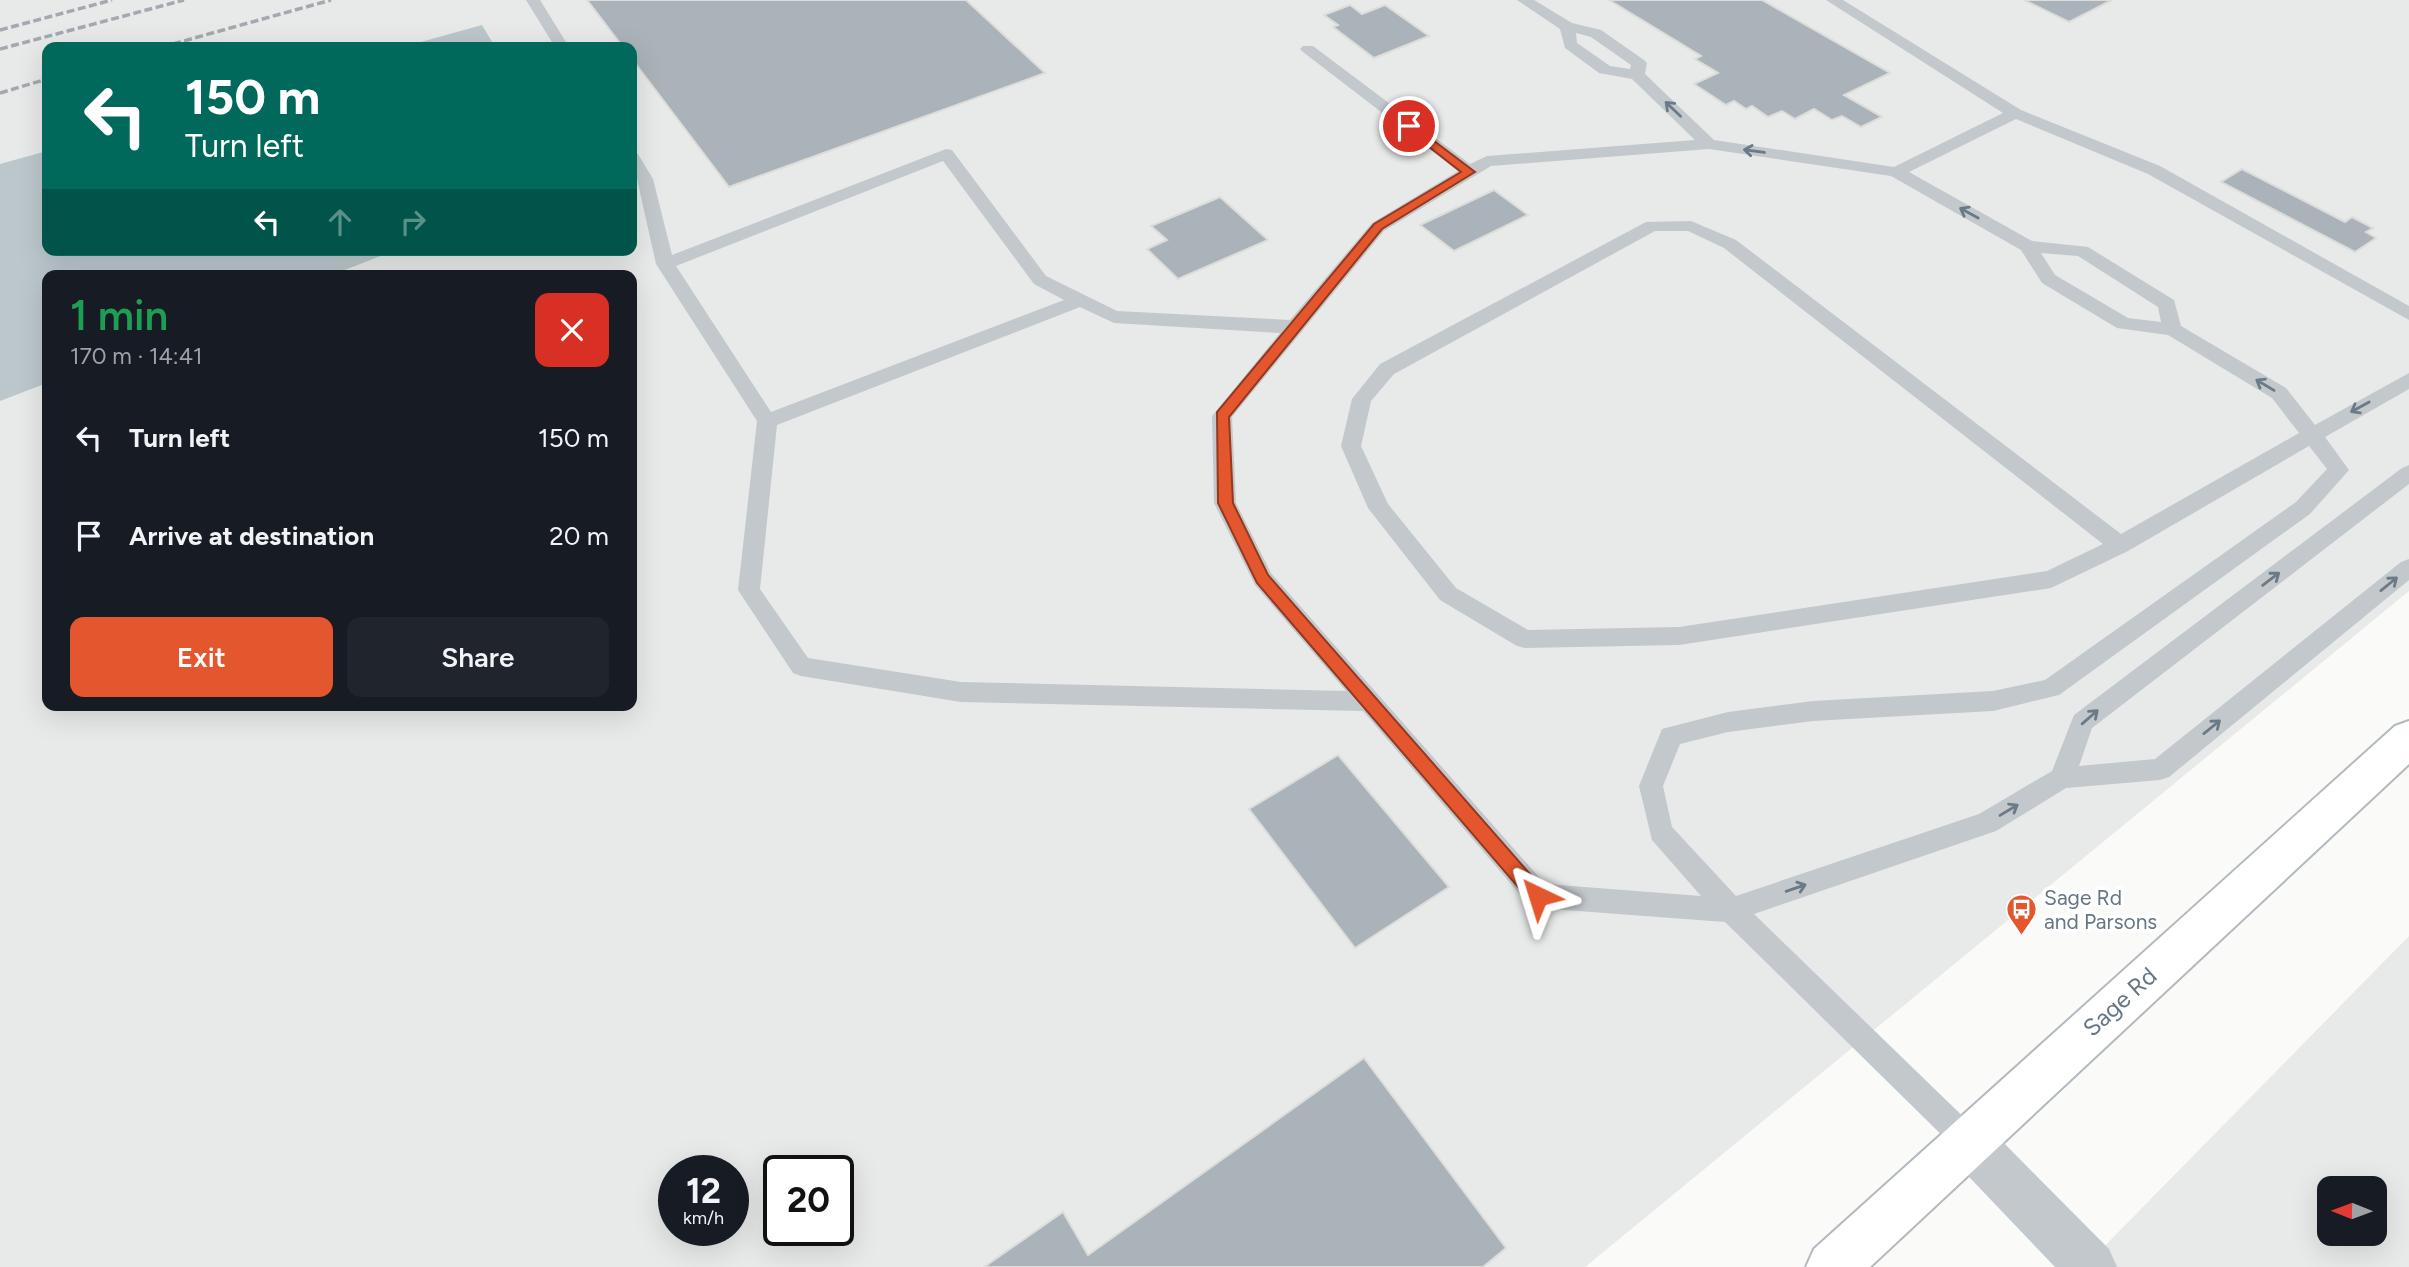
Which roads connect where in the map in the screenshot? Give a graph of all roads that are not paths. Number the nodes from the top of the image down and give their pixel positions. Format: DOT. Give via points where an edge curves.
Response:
graph roads {
  1 [pos="533,0"];
  2 [pos="1524,0"];
  3 [pos="1833,0"];
  4 [pos="1567,27"];
  5 [pos="559,42"];
  6 [pos="1308,49"];
  7 [pos="1637,75"];
  8 [pos="2015,113"];
  9 [pos="1709,144"];
  10 [pos="637,166"];
  11 [pos="1469,172"];
  12 [pos="1896,172"];
  13 [pos="2028,246"];
  14 [pos="666,264"];
  15 [pos="1081,300"];
  16 [pos="2409,314"];
  17 [pos="1294,327"];
  18 [pos="2172,329"];
  19 [pos="2409,380"];
  20 [pos="767,421"];
  21 [pos="2311,435"];
  22 [pos="2409,473"];
  23 [pos="2120,545"];
  24 [pos="2409,568"];
  25 [pos="1368,701"];
  26 [pos="2409,738"];
  27 [pos="2062,778"];
  28 [pos="1731,910"];
  29 [pos="1968,1140"];
  30 [pos="1832,1267"];
  31 [pos="2091,1267"];
  1 -- 5 [label="lane"];
  2 -- 4 [label="lane"];
  3 -- 8 [label="lane"];
  4 -- 7 [label="lane" via="1570,45 1605,70"];
  4 -- 7 [label="lane" via="1596,33 1639,63"];
  6 -- 11 [label="lane"];
  9 -- 7 [label="lane, one-way"];
  8 -- 12 [label="lane"];
  8 -- 16 [label="lane" via="2154,170"];
  9 -- 11 [label="lane" via="1487,161"];
  12 -- 9 [label="lane, one-way"];
  10 -- 14 [label="lane" via="645,179"];
  11 -- 17 [label="lane" via="1378,227"];
  13 -- 12 [label="lane, one-way"];
  13 -- 18 [label="lane" via="2048,279 2124,324"];
  13 -- 18 [label="lane" via="2082,251 2167,304"];
  14 -- 15 [label="lane" via="946,155 1040,280"];
  14 -- 20 [label="lane"];
  15 -- 17 [label="lane" via="1114,317"];
  15 -- 20 [label="lane"];
  17 -- 25 [label="lane" via="1222,416 1225,503 1263,579"];
  21 -- 18 [label="lane, one-way" via="2279,393"];
  19 -- 21 [label="lane, one-way"];
  20 -- 25 [label="lane" via="749,590 801,666 961,692"];
  21 -- 23 [label="lane"];
  21 -- 28 [label="lane" via="2339,470 2303,508 2050,688 1993,701 1813,711 1728,722 1671,736 1651,786 1661,832"];
  27 -- 22 [label="lane, one-way" via="2082,722"];
  23 -- 23 [label="lane" via="1730,244 1691,226 1652,226 1387,369 1362,399 1351,446 1379,508 1448,594 1525,639 1679,636 2039,581"];
  27 -- 24 [label="lane, one-way" via="2160,769"];
  25 -- 28 [label="lane" via="1538,896"];
  26 -- 29 [label="main road, Sage Rd"];
  28 -- 27 [label="lane, one-way" via="1987,823"];
  28 -- 29 [label="lane"];
  29 -- 30 [label="main road, Sage Rd"];
  29 -- 31 [label="street"];
}
